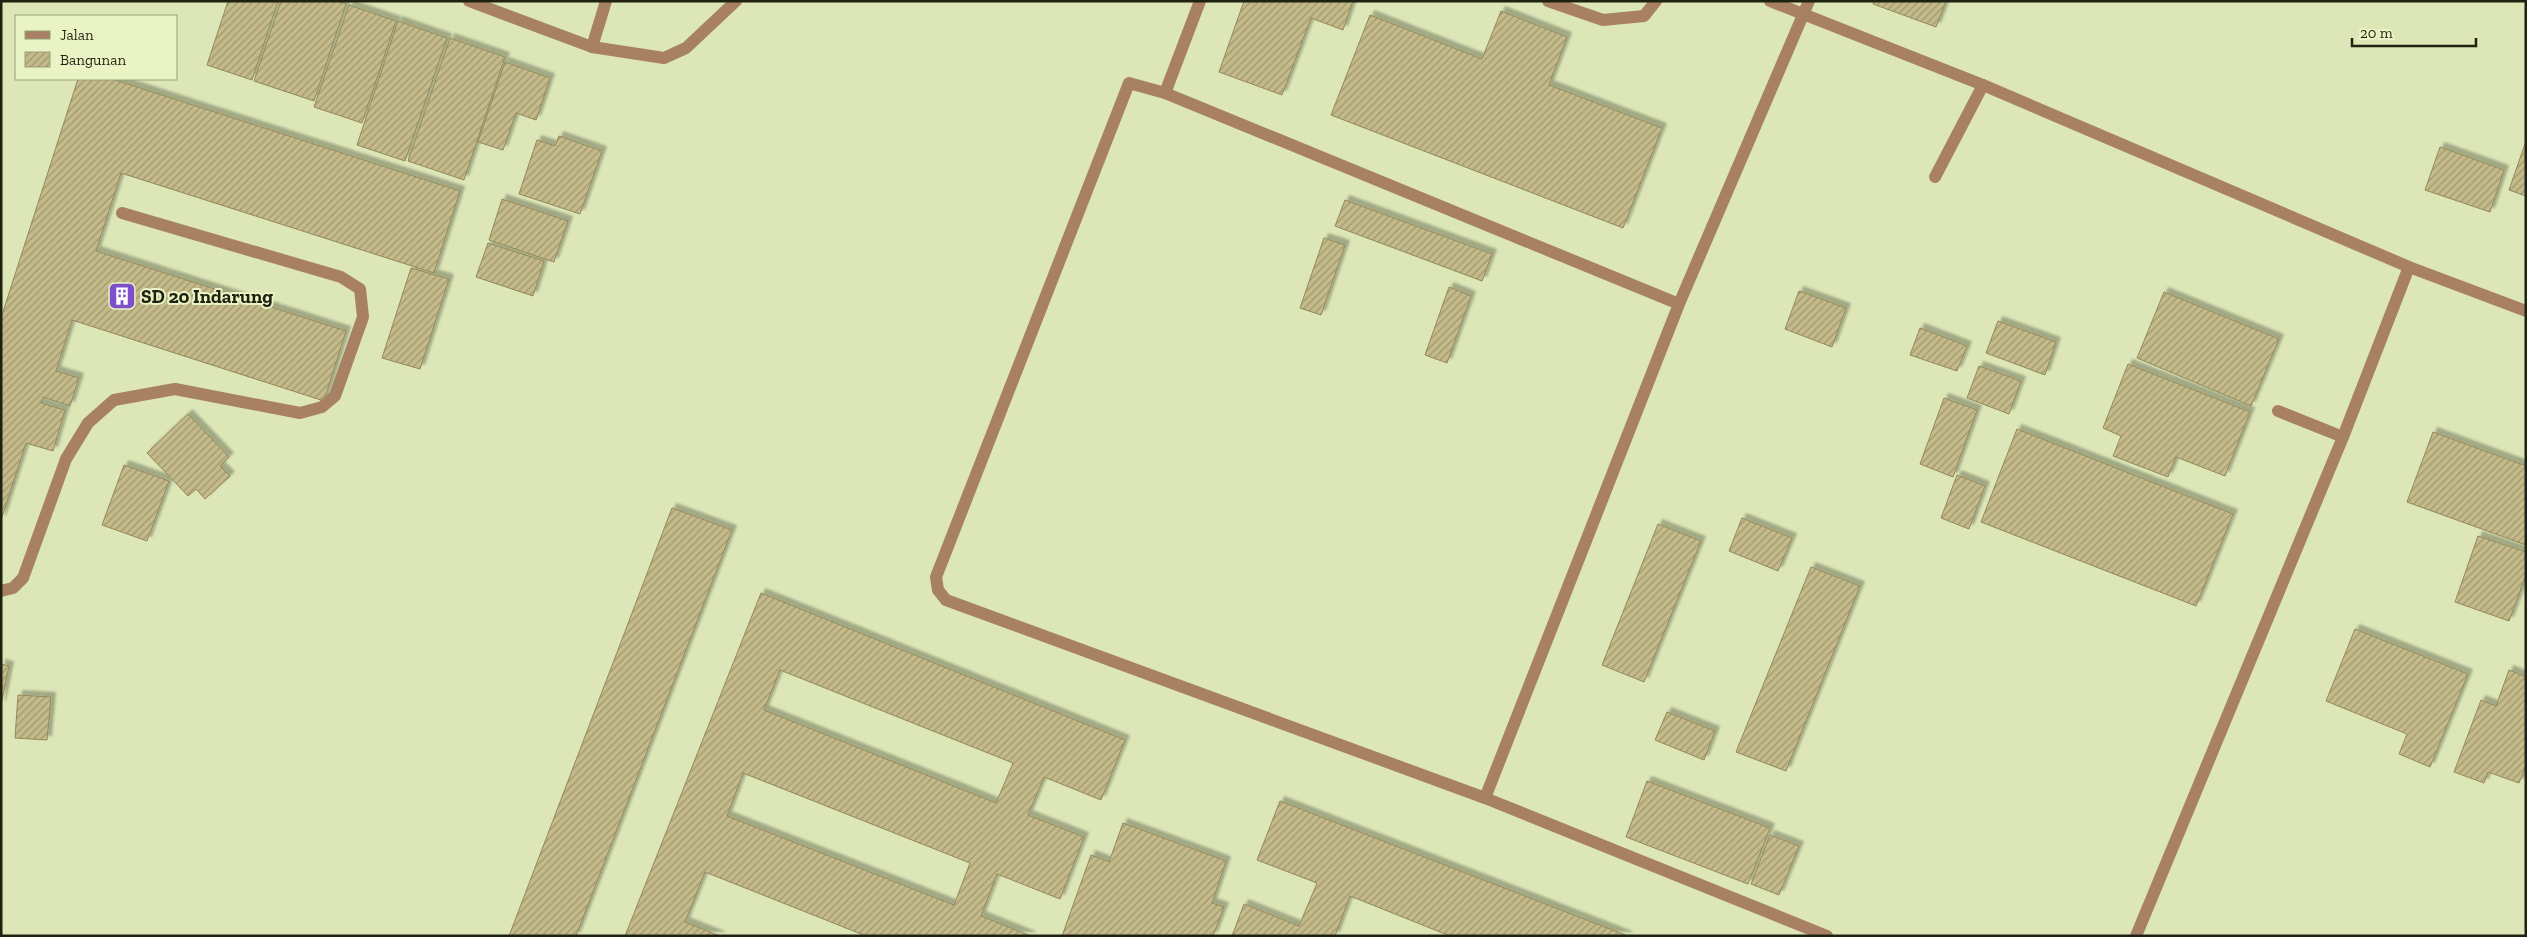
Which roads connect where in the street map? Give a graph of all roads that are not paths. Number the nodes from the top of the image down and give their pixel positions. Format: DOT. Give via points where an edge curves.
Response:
graph roads {
  1 [pos="468,1"];
  2 [pos="606,1"];
  3 [pos="736,1"];
  4 [pos="1200,1"];
  5 [pos="1548,1"];
  6 [pos="1656,1"];
  7 [pos="1770,1"];
  8 [pos="1806,7"];
  9 [pos="592,47"];
  10 [pos="1983,85"];
  11 [pos="1165,93"];
  12 [pos="1935,177"];
  13 [pos="122,213"];
  14 [pos="2409,267"];
  15 [pos="1680,304"];
  16 [pos="2526,311"];
  17 [pos="2278,411"];
  18 [pos="2343,437"];
  19 [pos="1,591"];
  20 [pos="1485,798"];
  21 [pos="1827,936"];
  22 [pos="2136,936"];
  1 -- 9 [label="street"];
  2 -- 9 [label="street"];
  3 -- 9 [label="street" via="686,48 664,58"];
  4 -- 11 [label="street"];
  5 -- 6 [label="street" via="1603,20 1644,16"];
  7 -- 8 [label="street"];
  8 -- 10 [label="street"];
  8 -- 15 [label="street"];
  10 -- 12 [label="street"];
  10 -- 14 [label="street"];
  11 -- 15 [label="street"];
  11 -- 20 [label="street" via="1128,83 936,577 938,590 946,600"];
  13 -- 19 [label="street" via="341,277 360,289 363,317 335,396 322,408 300,413 174,389 114,400 88,423 66,459 23,578 13,588"];
  14 -- 16 [label="street"];
  14 -- 18 [label="street"];
  15 -- 20 [label="street"];
  17 -- 18 [label="street"];
  18 -- 22 [label="street"];
  20 -- 21 [label="street"];
}
